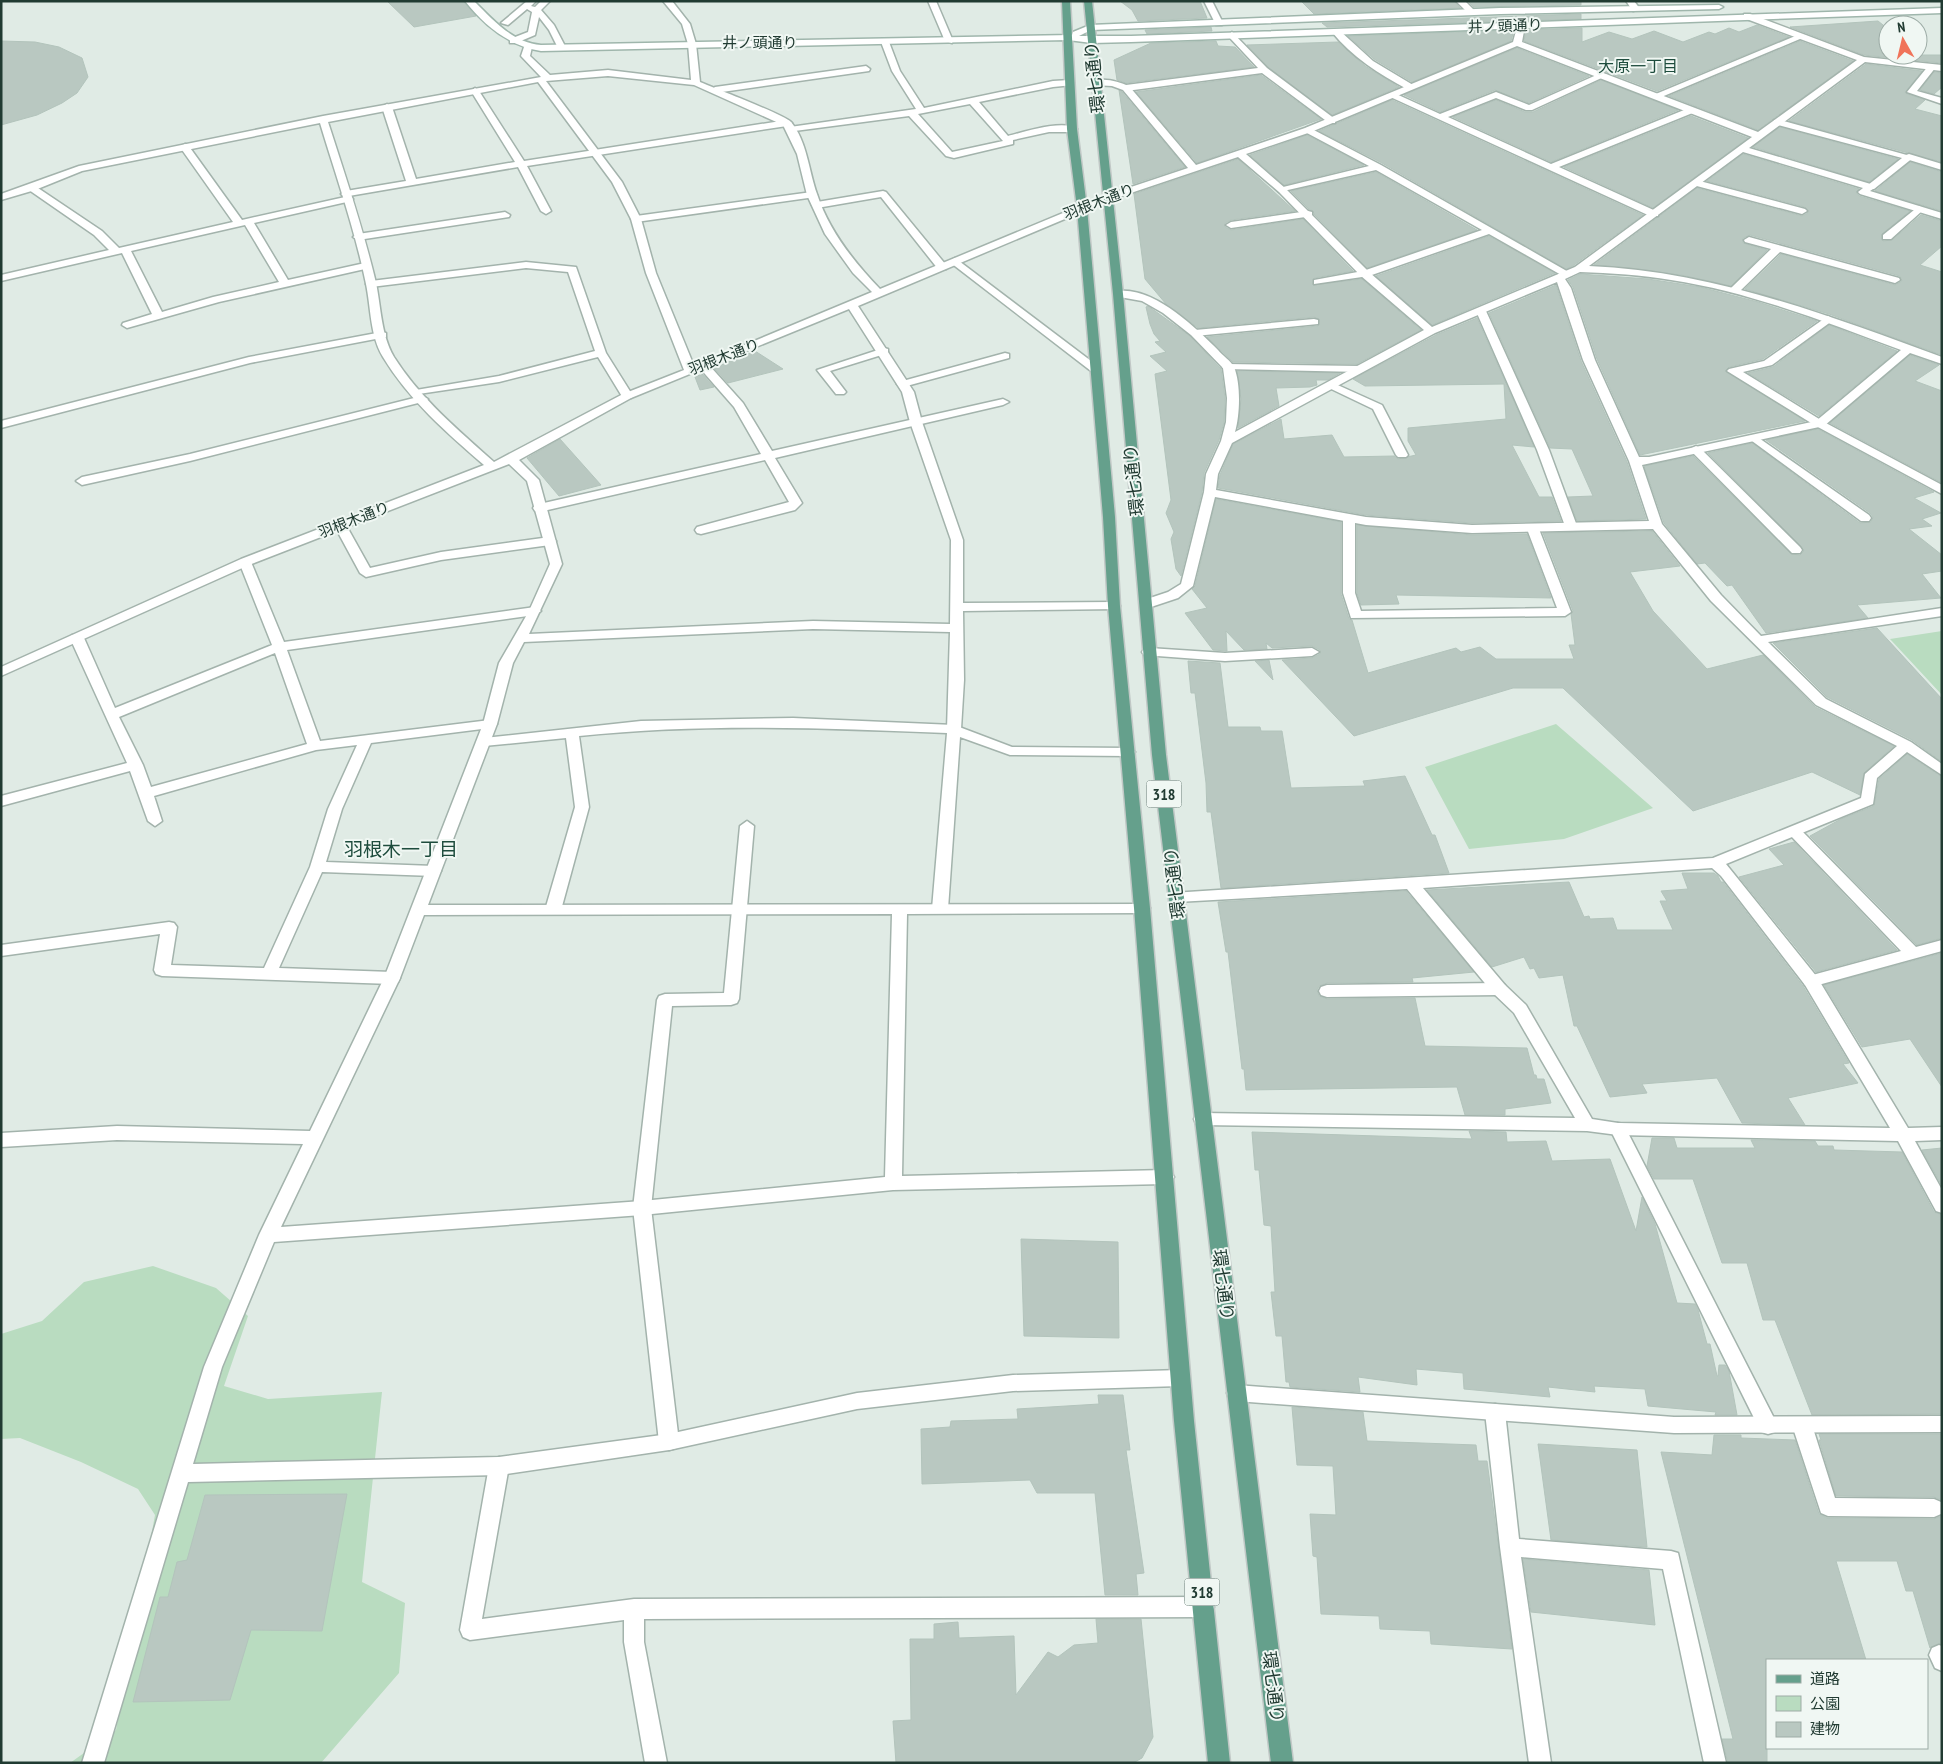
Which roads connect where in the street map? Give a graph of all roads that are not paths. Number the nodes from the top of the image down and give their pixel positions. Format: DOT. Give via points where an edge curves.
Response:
graph roads {
  1 [pos="469,1"];
  2 [pos="546,1"];
  3 [pos="667,1"];
  4 [pos="932,1"];
  5 [pos="1066,1"];
  6 [pos="1088,1"];
  7 [pos="1208,1"];
  8 [pos="1460,1"];
  9 [pos="1630,1"];
  10 [pos="530,4"];
  11 [pos="1729,7"];
  12 [pos="1636,9"];
  13 [pos="536,10"];
  14 [pos="1942,10"];
  15 [pos="1472,12"];
  16 [pos="1747,16"];
  17 [pos="1264,21"];
  18 [pos="1219,23"];
  19 [pos="505,24"];
  20 [pos="1518,26"];
  21 [pos="1336,32"];
  22 [pos="1091,34"];
  23 [pos="1232,35"];
  24 [pos="1803,36"];
  25 [pos="1068,37"];
  26 [pos="513,41"];
  27 [pos="949,41"];
  28 [pos="885,42"];
  29 [pos="1516,43"];
  30 [pos="692,44"];
  31 [pos="528,47"];
  32 [pos="562,48"];
  33 [pos="1863,59"];
  34 [pos="1937,68"];
  35 [pos="866,69"];
  36 [pos="1264,70"];
  37 [pos="1604,75"];
  38 [pos="544,79"];
  39 [pos="696,83"];
  40 [pos="1070,83"];
  41 [pos="1096,83"];
  42 [pos="1410,87"];
  43 [pos="1126,88"];
  44 [pos="715,90"];
  45 [pos="475,91"];
  46 [pos="1391,95"];
  47 [pos="1656,96"];
  48 [pos="1942,100"];
  49 [pos="973,101"];
  50 [pos="387,107"];
  51 [pos="1692,110"];
  52 [pos="917,112"];
  53 [pos="1441,117"];
  54 [pos="323,119"];
  55 [pos="1332,121"];
  56 [pos="1777,122"];
  57 [pos="789,126"];
  58 [pos="1072,128"];
  59 [pos="1308,130"];
  60 [pos="1759,136"];
  61 [pos="1006,139"];
  62 [pos="185,147"];
  63 [pos="1743,149"];
  64 [pos="595,152"];
  65 [pos="1241,155"];
  66 [pos="1909,157"];
  67 [pos="521,164"];
  68 [pos="1942,166"];
  69 [pos="1378,167"];
  70 [pos="1551,167"];
  71 [pos="1194,169"];
  72 [pos="412,183"];
  73 [pos="1696,183"];
  74 [pos="1871,187"];
  75 [pos="32,188"];
  76 [pos="1282,190"];
  77 [pos="812,195"];
  78 [pos="347,196"];
  79 [pos="1,197"];
  80 [pos="1107,198"];
  81 [pos="817,205"];
  82 [pos="1082,208"];
  83 [pos="1919,209"];
  84 [pos="546,211"];
  85 [pos="1802,211"];
  86 [pos="505,214"];
  87 [pos="1308,214"];
  88 [pos="1654,214"];
  89 [pos="1942,216"];
  90 [pos="636,218"];
  91 [pos="243,223"];
  92 [pos="1231,226"];
  93 [pos="1489,230"];
  94 [pos="358,237"];
  95 [pos="1887,237"];
  96 [pos="1749,240"];
  97 [pos="1778,248"];
  98 [pos="120,250"];
  99 [pos="955,261"];
  100 [pos="366,266"];
  101 [pos="942,266"];
  102 [pos="1579,268"];
  103 [pos="1365,274"];
  104 [pos="1563,276"];
  105 [pos="1,278"];
  106 [pos="1895,280"];
  107 [pos="1318,282"];
  108 [pos="285,284"];
  109 [pos="371,284"];
  110 [pos="1735,290"];
  111 [pos="879,294"];
  112 [pos="1118,294"];
  113 [pos="852,305"];
  114 [pos="1481,311"];
  115 [pos="158,315"];
  116 [pos="1828,319"];
  117 [pos="1314,322"];
  118 [pos="127,325"];
  119 [pos="1431,331"];
  120 [pos="1195,333"];
  121 [pos="382,335"];
  122 [pos="1908,349"];
  123 [pos="884,351"];
  124 [pos="601,353"];
  125 [pos="1005,356"];
  126 [pos="1942,361"];
  127 [pos="704,366"];
  128 [pos="1228,367"];
  129 [pos="1095,369"];
  130 [pos="1361,369"];
  131 [pos="690,370"];
  132 [pos="904,384"];
  133 [pos="1331,385"];
  134 [pos="840,392"];
  135 [pos="419,396"];
  136 [pos="626,396"];
  137 [pos="1003,402"];
  138 [pos="916,422"];
  139 [pos="1820,424"];
  140 [pos="1,425"];
  141 [pos="1756,439"];
  142 [pos="1227,441"];
  143 [pos="1696,450"];
  144 [pos="769,455"];
  145 [pos="1402,455"];
  146 [pos="511,459"];
  147 [pos="1636,461"];
  148 [pos="492,467"];
  149 [pos="82,481"];
  150 [pos="1942,490"];
  151 [pos="1210,492"];
  152 [pos="539,508"];
  153 [pos="1865,518"];
  154 [pos="1349,519"];
  155 [pos="340,525"];
  156 [pos="1656,525"];
  157 [pos="1570,526"];
  158 [pos="1533,529"];
  159 [pos="701,530"];
  160 [pos="550,541"];
  161 [pos="1796,550"];
  162 [pos="245,562"];
  163 [pos="1146,604"];
  164 [pos="1114,606"];
  165 [pos="958,607"];
  166 [pos="535,611"];
  167 [pos="1942,612"];
  168 [pos="958,628"];
  169 [pos="77,638"];
  170 [pos="520,638"];
  171 [pos="1758,640"];
  172 [pos="280,647"];
  173 [pos="1149,652"];
  174 [pos="1312,652"];
  175 [pos="1,672"];
  176 [pos="110,715"];
  177 [pos="490,724"];
  178 [pos="954,729"];
  179 [pos="572,733"];
  180 [pos="366,740"];
  181 [pos="484,742"];
  182 [pos="1906,745"];
  183 [pos="315,746"];
  184 [pos="1128,752"];
  185 [pos="136,765"];
  186 [pos="1942,771"];
  187 [pos="148,793"];
  188 [pos="1,801"];
  189 [pos="155,821"];
  190 [pos="747,826"];
  191 [pos="1795,832"];
  192 [pos="1715,863"];
  193 [pos="316,867"];
  194 [pos="434,871"];
  195 [pos="1411,884"];
  196 [pos="1177,897"];
  197 [pos="1142,908"];
  198 [pos="737,909"];
  199 [pos="900,909"];
  200 [pos="940,909"];
  201 [pos="418,910"];
  202 [pos="553,910"];
  203 [pos="1942,945"];
  204 [pos="1,952"];
  205 [pos="1913,953"];
  206 [pos="269,974"];
  207 [pos="392,978"];
  208 [pos="1811,981"];
  209 [pos="1499,989"];
  210 [pos="1327,991"];
  211 [pos="1202,1119"];
  212 [pos="1587,1125"];
  213 [pos="1618,1129"];
  214 [pos="1942,1133"];
  215 [pos="1903,1135"];
  216 [pos="315,1138"];
  217 [pos="1,1140"];
  218 [pos="1165,1177"];
  219 [pos="893,1183"];
  220 [pos="1942,1206"];
  221 [pos="642,1208"];
  222 [pos="268,1235"];
  223 [pos="1180,1378"];
  224 [pos="1236,1393"];
  225 [pos="1495,1412"];
  226 [pos="1942,1424"];
  227 [pos="1802,1425"];
  228 [pos="1768,1426"];
  229 [pos="669,1442"];
  230 [pos="499,1466"];
  231 [pos="182,1473"];
  232 [pos="1934,1508"];
  233 [pos="1510,1547"];
  234 [pos="1204,1607"];
  235 [pos="634,1609"];
  236 [pos="93,1763"];
  237 [pos="656,1763"];
  238 [pos="1219,1763"];
  239 [pos="1282,1763"];
  240 [pos="1540,1763"];
  241 [pos="1715,1763"];
  1 -- 26 [label="street, 井ノ頭通り"];
  2 -- 13 [label="street"];
  3 -- 30 [label="street" via="686,24"];
  4 -- 27 [label="street"];
  5 -- 25 [label="main road, 環七通り / 318"];
  6 -- 22 [label="main road, 環七通り / 318"];
  7 -- 18 [label="street"];
  8 -- 15 [label="street"];
  9 -- 12 [label="street"];
  10 -- 13 [label="street"];
  10 -- 19 [label="street"];
  11 -- 12 [label="street, 井ノ頭通り"];
  12 -- 15 [label="street, 井ノ頭通り"];
  13 -- 26 [label="street" via="532,33"];
  13 -- 32 [label="street" via="555,31"];
  14 -- 16 [label="street, 井ノ頭通り"];
  15 -- 17 [label="street, 井ノ頭通り"];
  16 -- 20 [label="street, 井ノ頭通り"];
  16 -- 24 [label="street"];
  17 -- 18 [label="street, 井ノ頭通り"];
  17 -- 21 [label="street" via="1258,26"];
  18 -- 22 [label="street, 井ノ頭通り"];
  20 -- 21 [label="street, 井ノ頭通り"];
  20 -- 29 [label="street" via="1520,31"];
  21 -- 23 [label="street, 井ノ頭通り"];
  21 -- 42 [label="street" via="1355,53"];
  22 -- 23 [label="street, 井ノ頭通り"];
  22 -- 25 [label="street, 井ノ頭通り"];
  22 -- 41 [label="main road, 環七通り / 318"];
  23 -- 36 [label="street"];
  24 -- 33 [label="street"];
  24 -- 47 [label="street"];
  25 -- 27 [label="street, 井ノ頭通り"];
  25 -- 40 [label="main road, 環七通り / 318"];
  26 -- 31 [label="street, 井ノ頭通り"];
  27 -- 28 [label="street, 井ノ頭通り"];
  28 -- 30 [label="street, 井ノ頭通り"];
  28 -- 52 [label="street"];
  29 -- 37 [label="street"];
  29 -- 42 [label="street, 羽根木通り"];
  30 -- 32 [label="street, 井ノ頭通り"];
  30 -- 39 [label="street"];
  31 -- 32 [label="street, 井ノ頭通り"];
  31 -- 38 [label="street" via="525,56"];
  33 -- 34 [label="street"];
  33 -- 56 [label="street"];
  34 -- 48 [label="street" via="1911,92"];
  35 -- 44 [label="street"];
  36 -- 43 [label="street"];
  36 -- 55 [label="street"];
  37 -- 47 [label="street"];
  37 -- 53 [label="street" via="1529,108 1496,95"];
  38 -- 39 [label="street" via="608,73"];
  38 -- 45 [label="street"];
  38 -- 64 [label="street"];
  39 -- 44 [label="street"];
  40 -- 49 [label="street"];
  40 -- 58 [label="main road, 環七通り / 318"];
  41 -- 43 [label="street" via="1113,83"];
  41 -- 80 [label="main road, 環七通り / 318"];
  42 -- 46 [label="street, 羽根木通り"];
  43 -- 71 [label="street"];
  44 -- 57 [label="street"];
  45 -- 50 [label="street"];
  45 -- 67 [label="street"];
  46 -- 53 [label="street"];
  46 -- 55 [label="street, 羽根木通り"];
  47 -- 51 [label="street"];
  49 -- 52 [label="street"];
  49 -- 61 [label="street"];
  50 -- 54 [label="street"];
  50 -- 72 [label="street"];
  51 -- 60 [label="street"];
  51 -- 70 [label="street"];
  52 -- 57 [label="street"];
  52 -- 61 [label="street" via="949,154 1010,142"];
  53 -- 70 [label="street"];
  54 -- 62 [label="street"];
  54 -- 78 [label="street"];
  55 -- 59 [label="street, 羽根木通り"];
  56 -- 60 [label="street"];
  56 -- 66 [label="street"];
  57 -- 64 [label="street"];
  57 -- 77 [label="street" via="802,154"];
  58 -- 61 [label="street" via="1049,129"];
  58 -- 82 [label="main road, 環七通り / 318"];
  59 -- 65 [label="street, 羽根木通り"];
  59 -- 69 [label="street"];
  60 -- 63 [label="street"];
  62 -- 75 [label="street" via="79,169"];
  62 -- 91 [label="street"];
  63 -- 73 [label="street"];
  63 -- 74 [label="street"];
  64 -- 67 [label="street"];
  64 -- 90 [label="street" via="617,182"];
  65 -- 71 [label="street, 羽根木通り"];
  65 -- 76 [label="street"];
  66 -- 68 [label="street"];
  66 -- 74 [label="street"];
  67 -- 72 [label="street"];
  67 -- 84 [label="street"];
  69 -- 76 [label="street"];
  69 -- 93 [label="street"];
  70 -- 88 [label="street"];
  71 -- 80 [label="street, 羽根木通り"];
  72 -- 78 [label="street"];
  73 -- 85 [label="street"];
  73 -- 88 [label="street"];
  74 -- 83 [label="street" via="1863,192"];
  75 -- 79 [label="street"];
  75 -- 98 [label="street"];
  76 -- 87 [label="street"];
  77 -- 81 [label="street"];
  77 -- 90 [label="street"];
  78 -- 91 [label="street"];
  78 -- 94 [label="street"];
  80 -- 82 [label="street, 羽根木通り"];
  80 -- 112 [label="main road, 環七通り / 318"];
  81 -- 101 [label="street" via="883,194"];
  81 -- 111 [label="street" via="830,234"];
  82 -- 99 [label="street, 羽根木通り"];
  82 -- 129 [label="main road, 環七通り / 318"];
  83 -- 89 [label="street"];
  83 -- 95 [label="street"];
  86 -- 94 [label="street"];
  87 -- 92 [label="street"];
  87 -- 103 [label="street"];
  88 -- 102 [label="street"];
  90 -- 131 [label="street" via="651,274"];
  91 -- 98 [label="street"];
  91 -- 108 [label="street"];
  93 -- 103 [label="street"];
  93 -- 104 [label="street"];
  94 -- 100 [label="street"];
  96 -- 97 [label="street"];
  97 -- 106 [label="street"];
  97 -- 110 [label="street"];
  98 -- 105 [label="street"];
  98 -- 115 [label="street"];
  99 -- 101 [label="street, 羽根木通り"];
  99 -- 129 [label="street"];
  100 -- 108 [label="street"];
  100 -- 109 [label="street"];
  101 -- 111 [label="street, 羽根木通り"];
  102 -- 104 [label="street"];
  102 -- 110 [label="street" via="1644,273"];
  103 -- 107 [label="street"];
  103 -- 119 [label="street"];
  104 -- 114 [label="street"];
  104 -- 147 [label="street" via="1589,360"];
  108 -- 115 [label="street"];
  109 -- 121 [label="street" via="376,320"];
  109 -- 124 [label="street" via="526,265 572,270"];
  110 -- 116 [label="street"];
  111 -- 113 [label="street, 羽根木通り"];
  112 -- 120 [label="street" via="1145,298"];
  112 -- 163 [label="main road, 環七通り / 318"];
  113 -- 123 [label="street"];
  113 -- 127 [label="street, 羽根木通り"];
  114 -- 119 [label="street"];
  114 -- 157 [label="street" via="1544,450"];
  115 -- 118 [label="street"];
  116 -- 122 [label="street"];
  116 -- 139 [label="street" via="1768,363 1732,371"];
  117 -- 120 [label="street"];
  119 -- 130 [label="street"];
  120 -- 128 [label="street"];
  121 -- 135 [label="street" via="388,356"];
  121 -- 140 [label="street" via="250,360"];
  122 -- 126 [label="street"];
  122 -- 139 [label="street"];
  123 -- 132 [label="street"];
  123 -- 134 [label="street" via="823,370"];
  124 -- 135 [label="street"];
  124 -- 136 [label="street"];
  125 -- 132 [label="street"];
  127 -- 131 [label="street, 羽根木通り"];
  127 -- 144 [label="street" via="739,405"];
  128 -- 130 [label="street"];
  128 -- 142 [label="street" via="1233,398"];
  129 -- 164 [label="main road, 環七通り / 318"];
  130 -- 133 [label="street"];
  131 -- 136 [label="street, 羽根木通り"];
  132 -- 138 [label="street"];
  133 -- 142 [label="street"];
  133 -- 145 [label="street" via="1378,407"];
  135 -- 148 [label="street" via="433,414"];
  135 -- 149 [label="street" via="190,457"];
  136 -- 146 [label="street, 羽根木通り"];
  137 -- 138 [label="street"];
  138 -- 144 [label="street"];
  138 -- 165 [label="street" via="958,540"];
  139 -- 141 [label="street"];
  139 -- 150 [label="street"];
  141 -- 143 [label="street"];
  141 -- 153 [label="street"];
  142 -- 151 [label="street" via="1212,474"];
  143 -- 147 [label="street"];
  143 -- 161 [label="street"];
  144 -- 152 [label="street"];
  144 -- 159 [label="street" via="796,502 791,507"];
  146 -- 148 [label="street, 羽根木通り"];
  146 -- 152 [label="street" via="533,480"];
  147 -- 156 [label="street"];
  148 -- 155 [label="street, 羽根木通り"];
  151 -- 154 [label="street"];
  151 -- 163 [label="street" via="1187,586 1173,595"];
  152 -- 160 [label="street"];
  154 -- 158 [label="street" via="1472,529"];
  154 -- 158 [label="street" via="1349,594 1356,615 1565,612"];
  155 -- 160 [label="street" via="366,573 433,558"];
  155 -- 162 [label="street, 羽根木通り"];
  156 -- 157 [label="street"];
  156 -- 171 [label="street" via="1716,598"];
  157 -- 158 [label="street"];
  160 -- 166 [label="street" via="556,564"];
  162 -- 169 [label="street, 羽根木通り"];
  162 -- 172 [label="street"];
  163 -- 173 [label="main road, 環七通り / 318"];
  164 -- 165 [label="street"];
  164 -- 184 [label="main road, 環七通り / 318"];
  165 -- 168 [label="street"];
  166 -- 170 [label="street"];
  166 -- 172 [label="street"];
  167 -- 171 [label="street"];
  168 -- 170 [label="street" via="814,625"];
  168 -- 178 [label="street"];
  169 -- 175 [label="street, 羽根木通り"];
  169 -- 176 [label="street"];
  170 -- 177 [label="street" via="506,663"];
  171 -- 182 [label="street" via="1821,702"];
  172 -- 176 [label="street"];
  172 -- 183 [label="street"];
  173 -- 174 [label="street" via="1225,657"];
  173 -- 196 [label="main road, 環七通り / 318"];
  176 -- 185 [label="street"];
  177 -- 180 [label="street"];
  177 -- 181 [label="street"];
  178 -- 179 [label="street" via="793,722 641,725"];
  178 -- 184 [label="street" via="1010,751"];
  178 -- 200 [label="street"];
  179 -- 181 [label="street"];
  179 -- 202 [label="street" via="582,807"];
  180 -- 183 [label="street"];
  180 -- 193 [label="street" via="335,809"];
  181 -- 194 [label="street"];
  182 -- 186 [label="street"];
  182 -- 191 [label="street" via="1870,776 1868,801"];
  183 -- 187 [label="street"];
  184 -- 197 [label="main road, 環七通り / 318"];
  185 -- 187 [label="street"];
  185 -- 188 [label="street"];
  187 -- 189 [label="street"];
  190 -- 198 [label="street"];
  191 -- 192 [label="street"];
  191 -- 205 [label="street"];
  192 -- 195 [label="street"];
  192 -- 208 [label="street" via="1726,872"];
  193 -- 194 [label="street"];
  193 -- 206 [label="street"];
  194 -- 201 [label="street"];
  195 -- 196 [label="street"];
  195 -- 209 [label="street"];
  196 -- 211 [label="main road, 環七通り / 318"];
  197 -- 200 [label="street"];
  197 -- 218 [label="main road, 環七通り / 318"];
  198 -- 199 [label="street"];
  198 -- 202 [label="street"];
  198 -- 221 [label="street" via="731,999 665,1000"];
  199 -- 200 [label="street"];
  199 -- 219 [label="street"];
  201 -- 202 [label="street"];
  201 -- 207 [label="street"];
  203 -- 205 [label="street"];
  204 -- 206 [label="street" via="169,927 162,970"];
  205 -- 208 [label="street"];
  206 -- 207 [label="street"];
  207 -- 216 [label="street"];
  208 -- 215 [label="street"];
  209 -- 210 [label="street"];
  209 -- 212 [label="street" via="1520,1009"];
  211 -- 212 [label="street"];
  211 -- 224 [label="main road, 環七通り / 318"];
  212 -- 213 [label="street"];
  213 -- 215 [label="street"];
  213 -- 228 [label="street"];
  214 -- 215 [label="street"];
  215 -- 220 [label="street"];
  216 -- 217 [label="street" via="117,1133"];
  216 -- 222 [label="street"];
  218 -- 219 [label="street"];
  218 -- 223 [label="main road, 環七通り / 318"];
  219 -- 221 [label="street"];
  221 -- 222 [label="street"];
  221 -- 229 [label="street"];
  222 -- 231 [label="street" via="213,1367"];
  223 -- 229 [label="street" via="1013,1383 867,1400"];
  223 -- 234 [label="main road, 環七通り / 318"];
  224 -- 225 [label="street"];
  224 -- 239 [label="main road, 環七通り / 318"];
  225 -- 228 [label="street" via="1674,1425"];
  225 -- 233 [label="street"];
  226 -- 227 [label="street"];
  227 -- 228 [label="street"];
  227 -- 232 [label="street" via="1828,1507"];
  229 -- 230 [label="street"];
  230 -- 231 [label="street"];
  230 -- 235 [label="street" via="470,1630"];
  231 -- 236 [label="street"];
  233 -- 240 [label="street"];
  233 -- 241 [label="street" via="1671,1560"];
  234 -- 235 [label="street"];
  234 -- 238 [label="main road, 環七通り / 318"];
  235 -- 237 [label="street" via="634,1642"];
}
